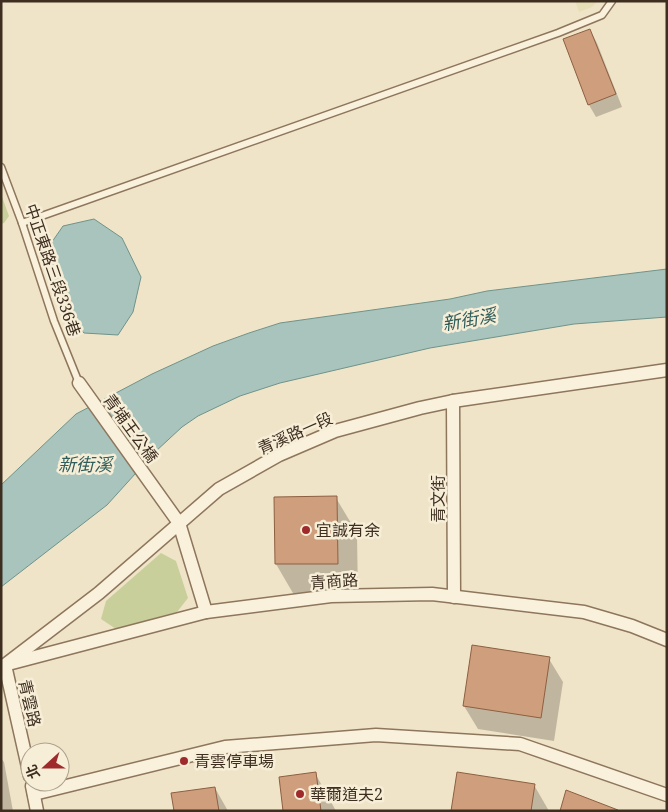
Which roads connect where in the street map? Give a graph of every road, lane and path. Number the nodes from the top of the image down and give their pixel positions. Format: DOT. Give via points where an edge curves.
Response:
graph roads {
  1 [pos="612,1"];
  2 [pos="1,166"];
  3 [pos="22,223"];
  4 [pos="667,370"];
  5 [pos="79,383"];
  6 [pos="453,401"];
  7 [pos="179,524"];
  8 [pos="454,597"];
  9 [pos="206,612"];
  10 [pos="667,640"];
  11 [pos="3,667"];
  12 [pos="22,742"];
  13 [pos="70,780"];
  14 [pos="34,792"];
  15 [pos="667,795"];
  16 [pos="37,811"];
  1 -- 3 [label="lane" via="602,15 558,33"];
  2 -- 3 [label="lane, 中正東路三段336巷"];
  3 -- 5 [label="lane, 中正東路三段336巷" via="54,321"];
  4 -- 6 [label="street, 青溪路一段"];
  5 -- 7 [label="street, 青埔王公橋"];
  6 -- 7 [label="street, 青溪路一段" via="335,431 279,454 219,489"];
  6 -- 8 [label="street, 青文街"];
  7 -- 9 [label="street, 青埔王公橋"];
  7 -- 11 [label="street, 青溪路一段" via="99,593"];
  8 -- 9 [label="street, 青商路" via="432,594 331,596"];
  8 -- 10 [label="street, 青商路" via="584,612"];
  9 -- 11 [label="street, 青商路"];
  11 -- 12 [label="street, 青雲路"];
  13 -- 15 [label="street" via="225,747 376,734 520,744"];
  14 -- 16 [label="street"];
}
